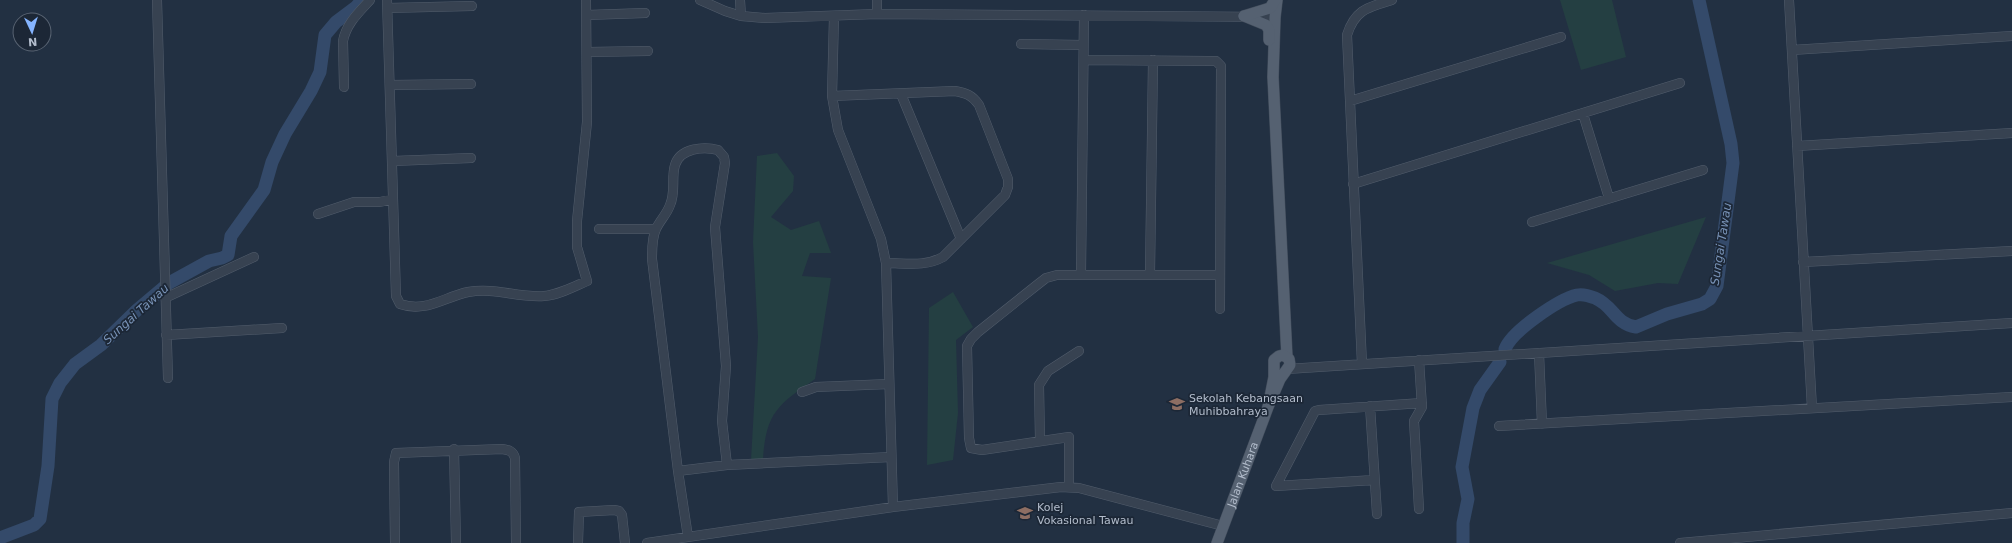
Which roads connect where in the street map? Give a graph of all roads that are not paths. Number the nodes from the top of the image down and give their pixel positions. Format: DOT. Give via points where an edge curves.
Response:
graph roads {
  1 [pos="157,0"];
  2 [pos="370,0"];
  3 [pos="586,0"];
  4 [pos="700,0"];
  5 [pos="740,0"];
  6 [pos="877,0"];
  7 [pos="1276,0"];
  8 [pos="1392,0"];
  9 [pos="1789,0"];
  10 [pos="388,4"];
  11 [pos="472,6"];
  12 [pos="645,13"];
  13 [pos="877,14"];
  14 [pos="587,15"];
  15 [pos="1084,15"];
  16 [pos="741,16"];
  17 [pos="834,16"];
  18 [pos="1244,16"];
  19 [pos="1275,17"];
  20 [pos="2012,36"];
  21 [pos="1561,37"];
  22 [pos="1021,44"];
  23 [pos="1083,45"];
  24 [pos="1792,50"];
  25 [pos="648,51"];
  26 [pos="588,52"];
  27 [pos="1084,60"];
  28 [pos="1153,60"];
  29 [pos="1273,77"];
  30 [pos="1680,83"];
  31 [pos="471,84"];
  32 [pos="390,85"];
  33 [pos="344,87"];
  34 [pos="901,94"];
  35 [pos="832,96"];
  36 [pos="1350,101"];
  37 [pos="1583,114"];
  38 [pos="2012,133"];
  39 [pos="1797,146"];
  40 [pos="471,158"];
  41 [pos="392,161"];
  42 [pos="1702,170"];
  43 [pos="1353,184"];
  44 [pos="1609,198"];
  45 [pos="393,199"];
  46 [pos="318,214"];
  47 [pos="1532,222"];
  48 [pos="599,229"];
  49 [pos="655,229"];
  50 [pos="961,239"];
  51 [pos="2012,251"];
  52 [pos="254,258"];
  53 [pos="1803,262"];
  54 [pos="886,263"];
  55 [pos="1081,274"];
  56 [pos="1150,274"];
  57 [pos="1220,275"];
  58 [pos="165,295"];
  59 [pos="1220,309"];
  60 [pos="2012,323"];
  61 [pos="282,328"];
  62 [pos="166,335"];
  63 [pos="1808,336"];
  64 [pos="1079,350"];
  65 [pos="1539,353"];
  66 [pos="1419,360"];
  67 [pos="1284,364"];
  68 [pos="1362,364"];
  69 [pos="168,378"];
  70 [pos="889,384"];
  71 [pos="802,392"];
  72 [pos="2012,397"];
  73 [pos="1422,403"];
  74 [pos="1370,406"];
  75 [pos="1812,408"];
  76 [pos="1542,424"];
  77 [pos="1499,426"];
  78 [pos="1040,441"];
  79 [pos="454,449"];
  80 [pos="891,457"];
  81 [pos="727,465"];
  82 [pos="678,471"];
  83 [pos="1374,480"];
  84 [pos="1069,487"];
  85 [pos="893,507"];
  86 [pos="1419,509"];
  87 [pos="2012,513"];
  88 [pos="1377,514"];
  89 [pos="1223,526"];
  90 [pos="688,537"];
  91 [pos="395,543"];
  92 [pos="456,543"];
  93 [pos="516,543"];
  94 [pos="578,543"];
  95 [pos="625,543"];
  96 [pos="647,543"];
  97 [pos="1217,543"];
  98 [pos="1680,543"];
  1 -- 58 [label="street"];
  2 -- 33 [label="street" via="356,15 344,34"];
  3 -- 14 [label="street"];
  4 -- 16 [label="street"];
  5 -- 16 [label="street"];
  6 -- 13 [label="street"];
  7 -- 18 [label="main road" via="1270,8"];
  7 -- 19 [label="main road"];
  8 -- 36 [label="street" via="1366,8 1357,14 1350,24 1347,35"];
  9 -- 24 [label="street"];
  10 -- 11 [label="street"];
  10 -- 32 [label="street"];
  12 -- 14 [label="street"];
  13 -- 15 [label="street"];
  13 -- 17 [label="street"];
  14 -- 26 [label="street"];
  15 -- 18 [label="street"];
  15 -- 23 [label="street"];
  16 -- 17 [label="street"];
  17 -- 35 [label="street"];
  18 -- 19 [label="street"];
  18 -- 29 [label="main road" via="1268,27 1269,71"];
  19 -- 29 [label="main road"];
  20 -- 24 [label="street"];
  21 -- 36 [label="street"];
  22 -- 23 [label="street"];
  23 -- 27 [label="street"];
  24 -- 39 [label="street"];
  25 -- 26 [label="street"];
  26 -- 45 [label="street" via="588,122 577,221 577,247 587,282 545,296 488,290 458,295 426,307 400,304 396,296"];
  27 -- 28 [label="street"];
  27 -- 55 [label="street"];
  28 -- 56 [label="street"];
  28 -- 57 [label="street" via="1216,61 1221,66"];
  29 -- 67 [label="main road, Jalan Kuhara" via="1284,286"];
  30 -- 37 [label="street"];
  31 -- 32 [label="street"];
  32 -- 41 [label="street"];
  34 -- 35 [label="street"];
  34 -- 50 [label="street"];
  34 -- 50 [label="street" via="955,91 965,92 973,97 1001,160 1008,179 1005,195"];
  35 -- 54 [label="street" via="838,130 877,229"];
  36 -- 43 [label="street"];
  37 -- 43 [label="street"];
  37 -- 44 [label="street"];
  38 -- 39 [label="street"];
  39 -- 53 [label="street"];
  40 -- 41 [label="street"];
  41 -- 45 [label="street"];
  42 -- 44 [label="street"];
  43 -- 68 [label="street"];
  44 -- 47 [label="street"];
  45 -- 46 [label="street" via="354,202"];
  48 -- 49 [label="street"];
  49 -- 81 [label="street" via="671,205 677,160 695,149 718,150 724,157 715,227 726,366 722,421"];
  49 -- 82 [label="street" via="652,259"];
  50 -- 54 [label="street" via="936,261 914,264"];
  51 -- 53 [label="street"];
  52 -- 58 [label="street"];
  53 -- 63 [label="street"];
  54 -- 70 [label="street"];
  55 -- 56 [label="street"];
  55 -- 78 [label="street" via="1046,278 978,332 967,346 971,448 982,450"];
  56 -- 57 [label="street"];
  57 -- 59 [label="street"];
  58 -- 62 [label="street"];
  60 -- 63 [label="street"];
  61 -- 62 [label="street"];
  62 -- 69 [label="street"];
  63 -- 65 [label="street"];
  63 -- 75 [label="street"];
  64 -- 78 [label="street" via="1048,371 1039,385"];
  65 -- 66 [label="street"];
  65 -- 76 [label="street"];
  66 -- 68 [label="street"];
  66 -- 73 [label="street"];
  67 -- 68 [label="street" via="1315,367"];
  67 -- 89 [label="main road, Jalan Kuhara"];
  70 -- 71 [label="street" via="816,387"];
  70 -- 80 [label="street"];
  72 -- 75 [label="street"];
  73 -- 74 [label="street"];
  73 -- 86 [label="street" via="1414,421"];
  74 -- 83 [label="street"];
  74 -- 83 [label="street" via="1315,411 1276,486"];
  75 -- 76 [label="street"];
  76 -- 77 [label="street"];
  78 -- 84 [label="street" via="1069,437"];
  79 -- 91 [label="street" via="402,452 394,456"];
  79 -- 92 [label="street"];
  79 -- 93 [label="street" via="502,449 514,453"];
  80 -- 81 [label="street"];
  80 -- 85 [label="street"];
  81 -- 82 [label="street"];
  82 -- 90 [label="street"];
  83 -- 88 [label="street"];
  84 -- 85 [label="street"];
  84 -- 89 [label="street"];
  85 -- 90 [label="street"];
  87 -- 98 [label="street"];
  89 -- 97 [label="main road, Jalan Kuhara"];
  90 -- 96 [label="street"];
  94 -- 95 [label="street" via="579,512 614,510 622,515"];
}
